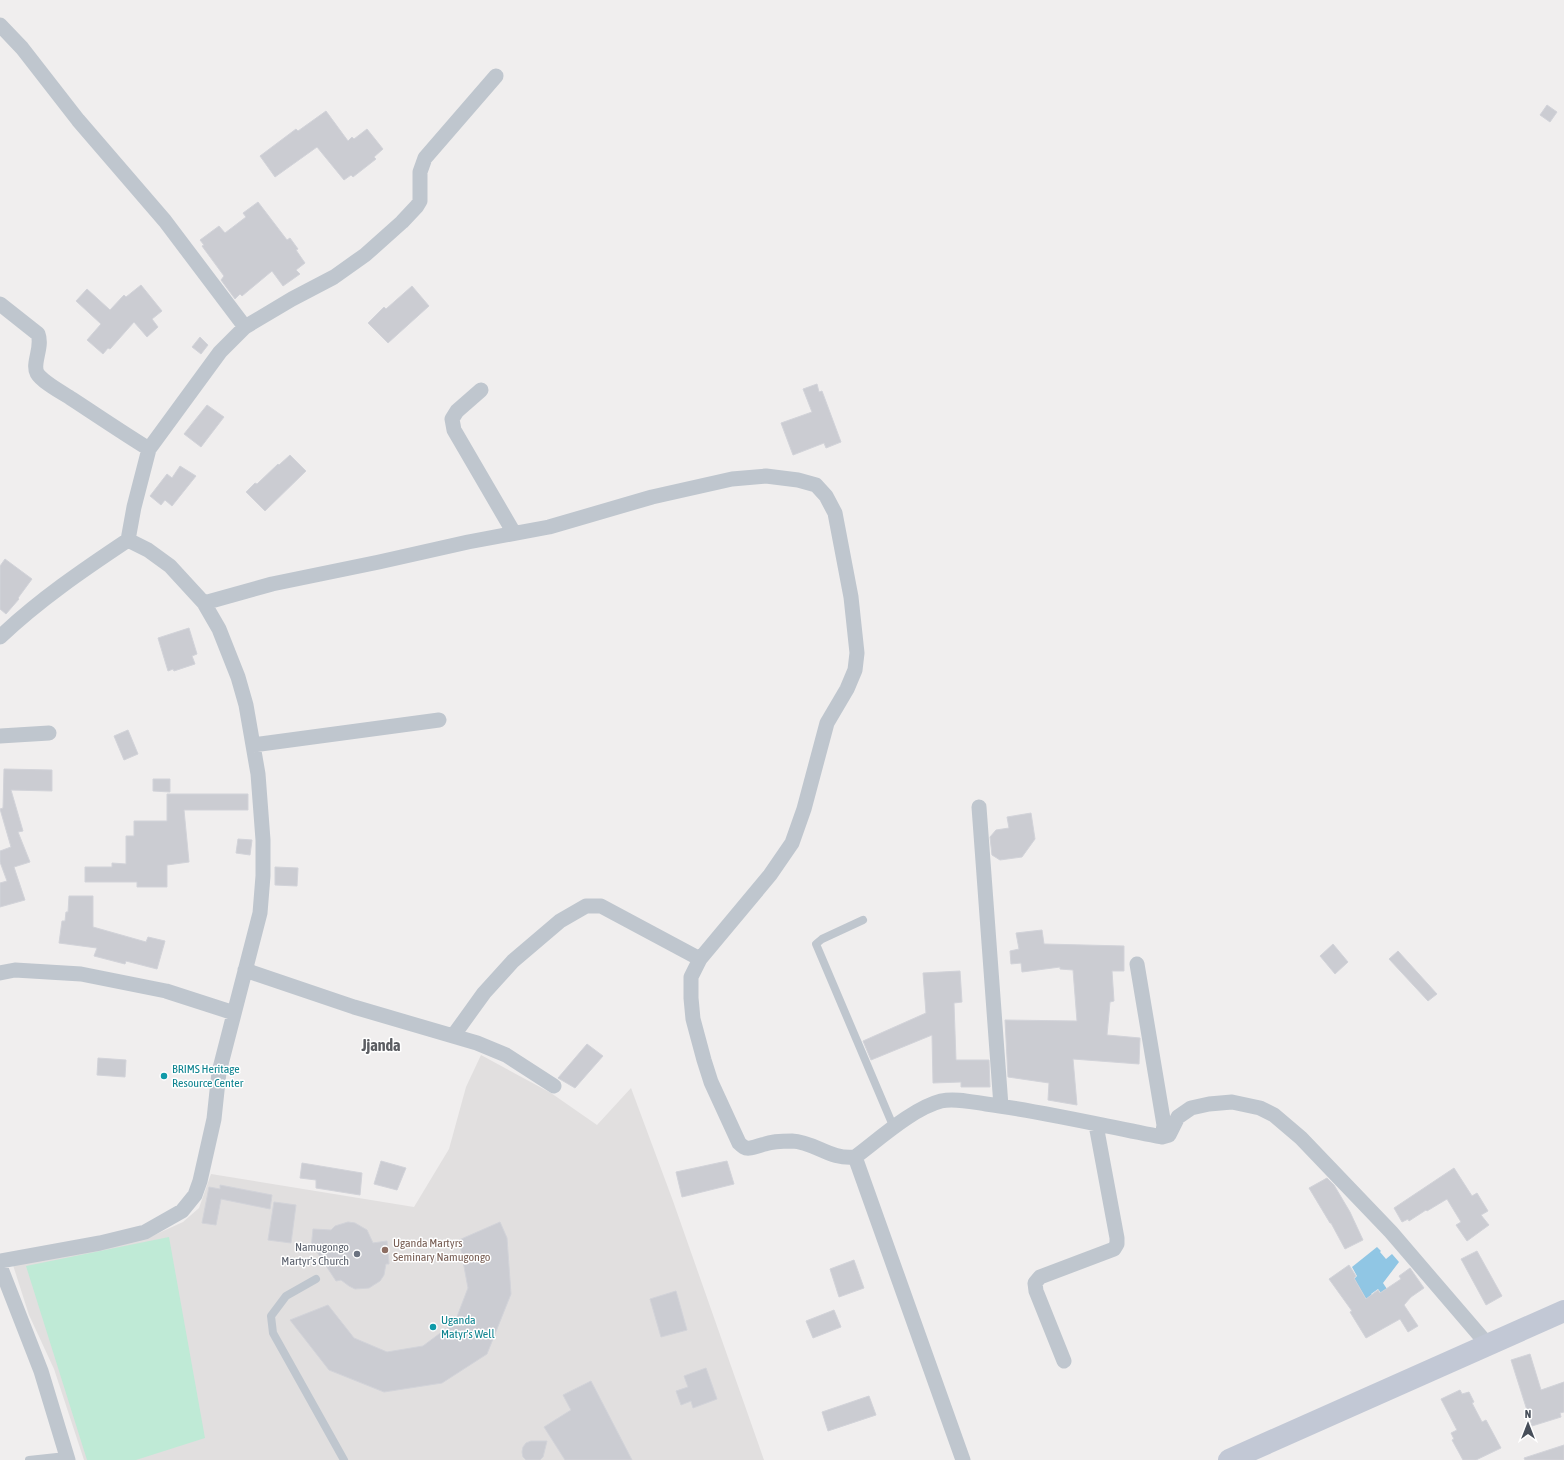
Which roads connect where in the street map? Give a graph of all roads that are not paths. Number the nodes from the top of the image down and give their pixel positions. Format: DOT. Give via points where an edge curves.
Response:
graph roads {
  1 [pos="0,25"];
  2 [pos="496,76"];
  3 [pos="0,304"];
  4 [pos="245,327"];
  5 [pos="481,390"];
  6 [pos="149,449"];
  7 [pos="514,533"];
  8 [pos="128,540"];
  9 [pos="204,603"];
  10 [pos="0,637"];
  11 [pos="439,720"];
  12 [pos="49,733"];
  13 [pos="0,736"];
  14 [pos="253,745"];
  15 [pos="979,807"];
  16 [pos="863,920"];
  17 [pos="700,960"];
  18 [pos="1137,964"];
  19 [pos="245,970"];
  20 [pos="0,973"];
  21 [pos="234,1013"];
  22 [pos="453,1036"];
  23 [pos="554,1086"];
  24 [pos="1001,1106"];
  25 [pos="1096,1125"];
  26 [pos="894,1128"];
  27 [pos="1162,1137"];
  28 [pos="855,1157"];
  29 [pos="0,1261"];
  30 [pos="0,1266"];
  31 [pos="316,1279"];
  32 [pos="1564,1311"];
  33 [pos="1488,1345"];
  34 [pos="1064,1361"];
  35 [pos="67,1458"];
  36 [pos="29,1460"];
  37 [pos="344,1460"];
  38 [pos="963,1460"];
  39 [pos="1229,1460"];
  1 -- 4 [label="street" via="22,48 78,120 165,221"];
  2 -- 4 [label="street" via="425,158 420,172 420,201 402,222 365,255 334,277"];
  3 -- 6 [label="street" via="38,334 40,341 36,366 40,376"];
  4 -- 6 [label="street" via="220,352"];
  5 -- 7 [label="street" via="456,411 452,419 454,430"];
  6 -- 8 [label="street"];
  7 -- 9 [label="street" via="272,584"];
  7 -- 17 [label="street" via="549,527 659,496 732,479 766,476 816,485 826,496 835,513 851,597 857,653 855,670 827,723 792,843 770,875"];
  8 -- 9 [label="street" via="148,550 170,566"];
  8 -- 10 [label="street" via="82,570"];
  9 -- 14 [label="street" via="219,629 238,677"];
  11 -- 14 [label="street"];
  12 -- 13 [label="street"];
  14 -- 19 [label="street" via="262,826 263,876 260,913"];
  15 -- 24 [label="street"];
  16 -- 26 [label="lane" via="816,944"];
  17 -- 22 [label="street" via="601,906 586,906 560,921 513,961 484,993"];
  17 -- 28 [label="street" via="691,977 692,1019 711,1082 739,1143 750,1148 772,1142 794,1141 837,1156"];
  18 -- 27 [label="street" via="1164,1125"];
  19 -- 21 [label="street"];
  19 -- 22 [label="street"];
  20 -- 21 [label="street" via="15,970 81,974 166,991"];
  21 -- 29 [label="street" via="219,1072 214,1118 200,1181 194,1195 182,1211 146,1232"];
  22 -- 23 [label="street" via="506,1055"];
  24 -- 25 [label="street"];
  24 -- 26 [label="street" via="941,1101 930,1105"];
  25 -- 27 [label="street"];
  25 -- 34 [label="street" via="1117,1244 1114,1249 1040,1277 1035,1283"];
  26 -- 28 [label="street"];
  27 -- 33 [label="street" via="1169,1135 1178,1117 1191,1108 1209,1104 1232,1102 1260,1108 1274,1115 1301,1138 1391,1232"];
  28 -- 38 [label="street"];
  30 -- 35 [label="street" via="41,1371"];
  31 -- 37 [label="lane" via="286,1296 271,1316 273,1333"];
  32 -- 33 [label="main road"];
  33 -- 39 [label="main road"];
  35 -- 36 [label="lane"];
}
